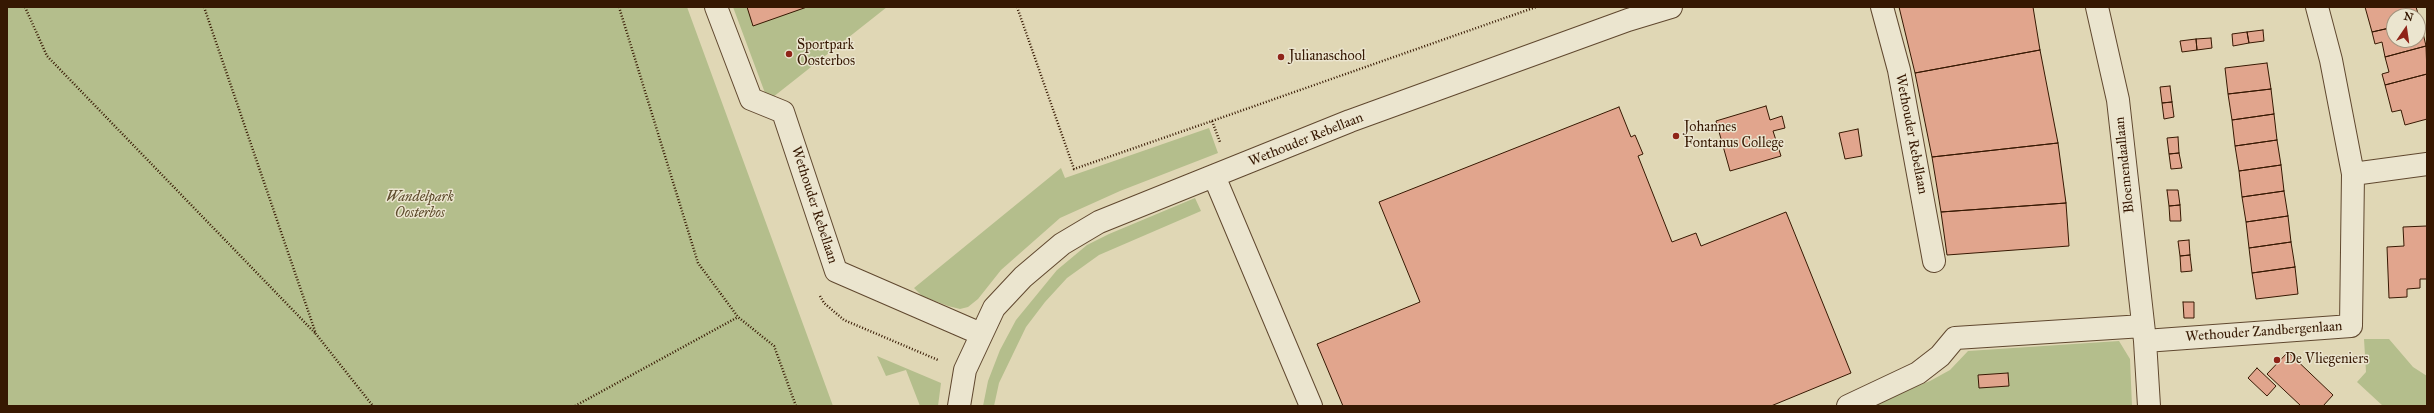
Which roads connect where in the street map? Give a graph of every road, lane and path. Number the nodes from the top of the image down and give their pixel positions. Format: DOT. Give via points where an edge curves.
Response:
graph roads {
  1 [pos="25,7"];
  2 [pos="204,7"];
  3 [pos="619,7"];
  4 [pos="716,7"];
  5 [pos="1017,7"];
  6 [pos="1536,7"];
  7 [pos="1671,7"];
  8 [pos="1882,7"];
  9 [pos="2097,7"];
  10 [pos="2317,7"];
  11 [pos="1625,14"];
  12 [pos="1212,121"];
  13 [pos="2427,164"];
  14 [pos="1222,173"];
  15 [pos="2353,174"];
  16 [pos="1934,261"];
  17 [pos="738,317"];
  18 [pos="2144,333"];
  19 [pos="316,334"];
  20 [pos="981,334"];
  21 [pos="373,406"];
  22 [pos="575,406"];
  23 [pos="796,406"];
  24 [pos="959,406"];
  25 [pos="1310,406"];
  26 [pos="1848,406"];
  27 [pos="2149,406"];
  1 -- 19 [label="path" via="47,56"];
  2 -- 19 [label="path"];
  3 -- 17 [label="path" via="698,263"];
  4 -- 20 [label="street, Wethouder Rebellaan" via="751,99 783,112 836,271"];
  5 -- 12 [label="path" via="1074,169"];
  6 -- 12 [label="path"];
  7 -- 11 [label="street, Wethouder Rebellaan"];
  8 -- 16 [label="street, Wethouder Rebellaan" via="1899,70"];
  9 -- 18 [label="street, Bloemendaallaan" via="2118,100"];
  10 -- 15 [label="street, Wethouder Zandbergenlaan" via="2331,60"];
  11 -- 14 [label="street, Wethouder Rebellaan"];
  12 -- 14 [label="path"];
  13 -- 15 [label="street"];
  14 -- 20 [label="street, Wethouder Rebellaan" via="1099,222 1062,244 1023,276 994,308"];
  14 -- 25 [label="street"];
  15 -- 18 [label="street, Wethouder Zandbergenlaan" via="2351,326"];
  17 -- 22 [label="path"];
  17 -- 23 [label="path" via="774,346"];
  18 -- 26 [label="street" via="1955,338 1940,356 1918,373"];
  18 -- 27 [label="street, Bloemendaallaan"];
  19 -- 21 [label="path"];
  20 -- 24 [label="street, Wethouder Rebellaan" via="965,370"];
}
